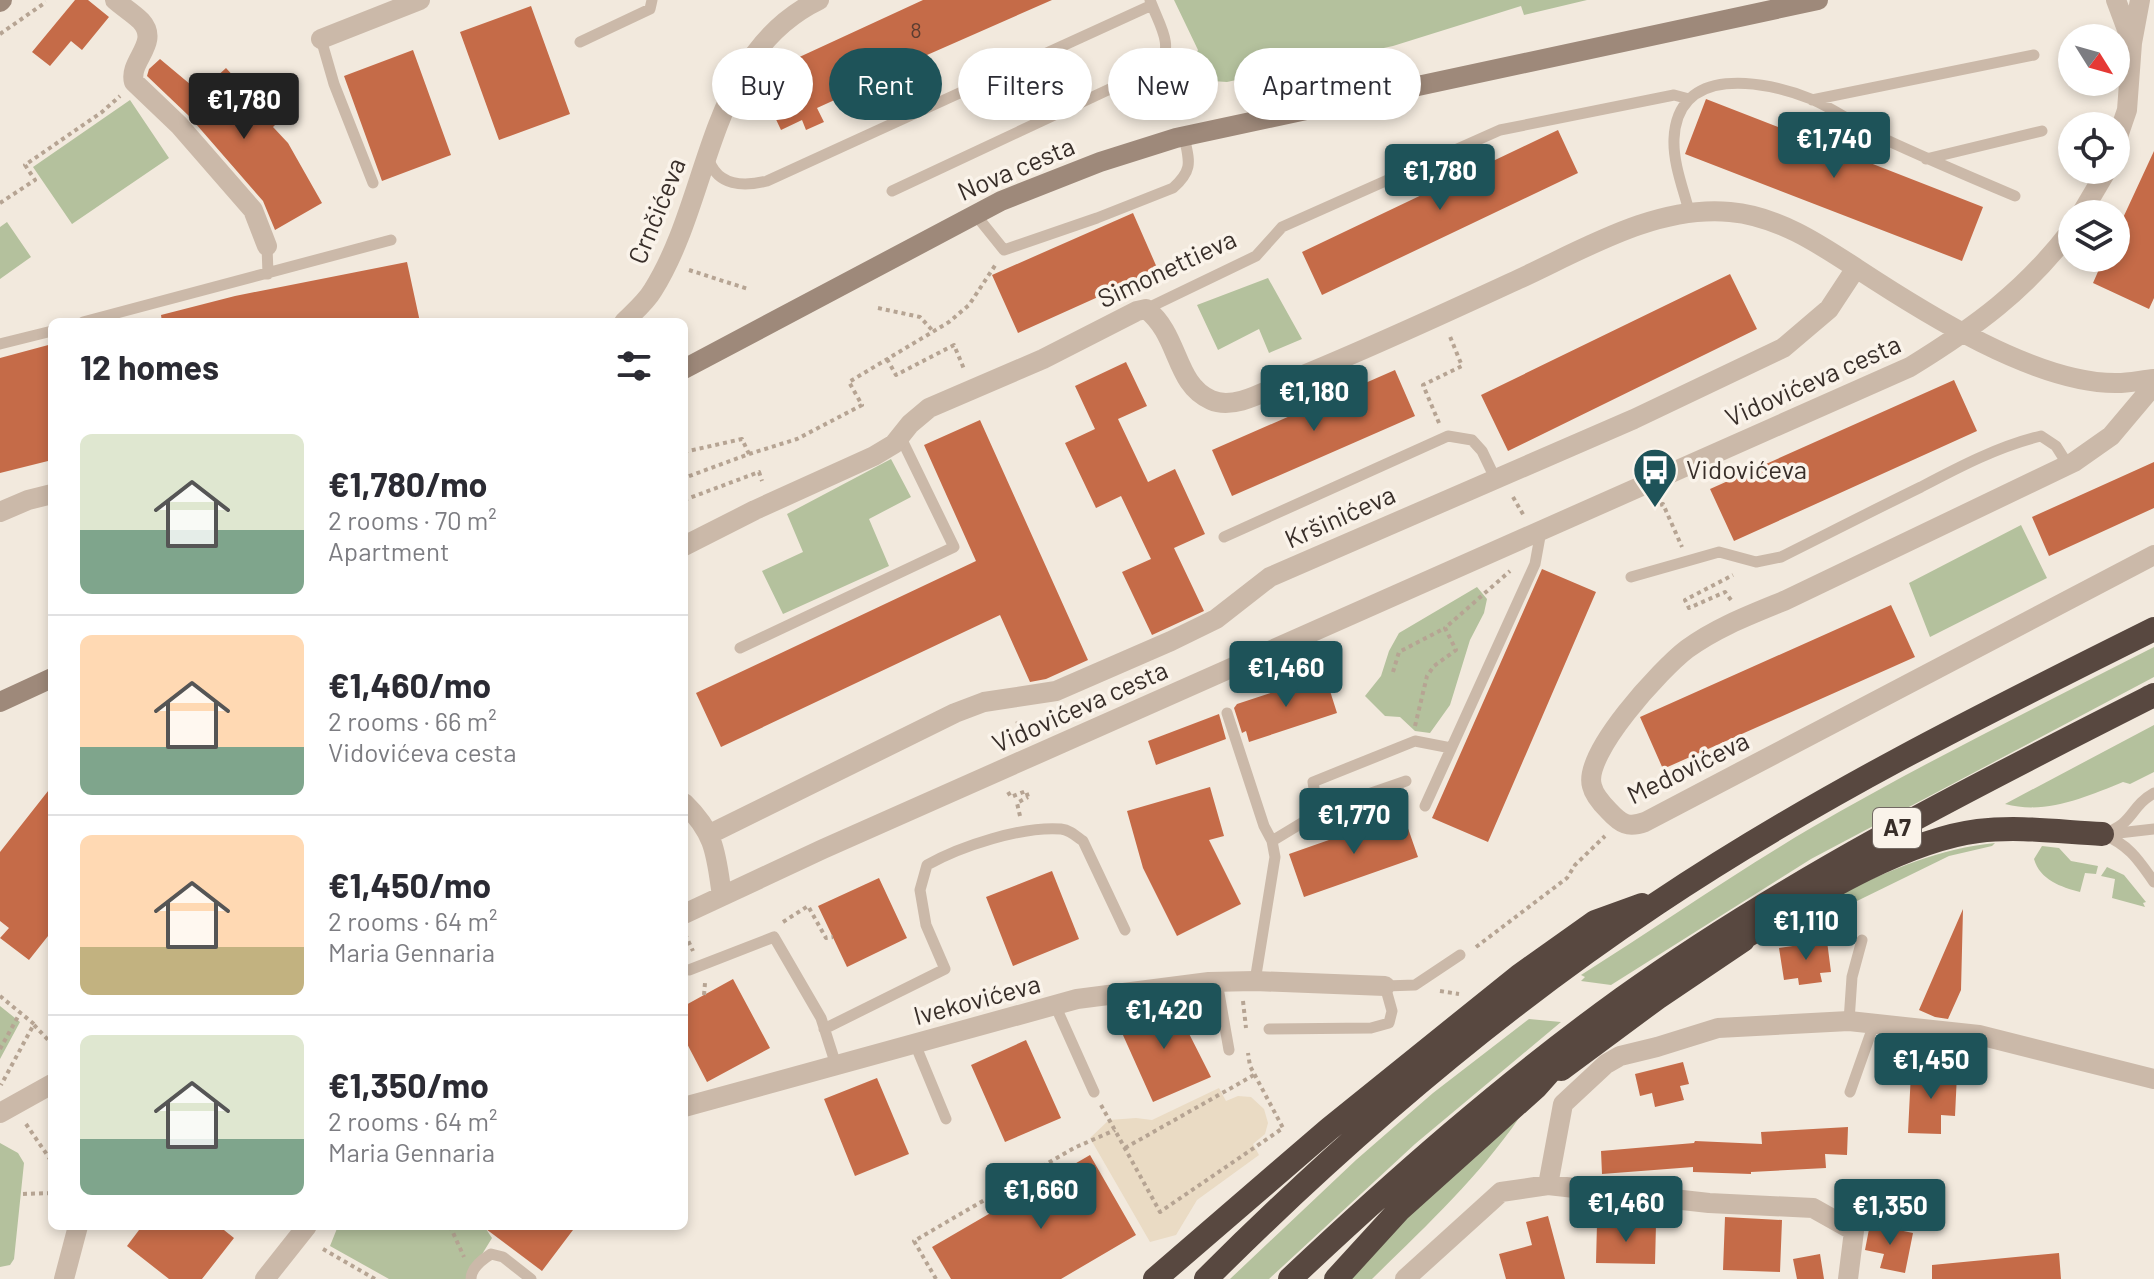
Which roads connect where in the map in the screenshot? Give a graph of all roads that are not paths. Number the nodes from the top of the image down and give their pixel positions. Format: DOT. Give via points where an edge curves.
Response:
graph roads {
  1 [pos="115,0"];
  2 [pos="420,0"];
  3 [pos="652,0"];
  4 [pos="819,0"];
  5 [pos="1818,0"];
  6 [pos="2116,0"];
  7 [pos="2140,0"];
  8 [pos="1151,2"];
  9 [pos="321,39"];
  10 [pos="580,42"];
  11 [pos="2132,43"];
  12 [pos="2034,55"];
  13 [pos="1689,99"];
  14 [pos="1812,100"];
  15 [pos="2126,112"];
  16 [pos="2042,131"];
  17 [pos="1184,136"];
  18 [pos="708,156"];
  19 [pos="1926,159"];
  20 [pos="373,183"];
  21 [pos="892,191"];
  22 [pos="2015,196"];
  23 [pos="1689,211"];
  24 [pos="975,214"];
  25 [pos="391,240"];
  26 [pos="267,246"];
  27 [pos="2058,248"];
  28 [pos="1856,268"];
  29 [pos="268,274"];
  30 [pos="1146,309"];
  31 [pos="98,318"];
  32 [pos="628,318"];
  33 [pos="48,332"];
  34 [pos="1964,334"];
  35 [pos="0,344"];
  36 [pos="688,367"];
  37 [pos="2154,379"];
  38 [pos="2154,385"];
  39 [pos="900,436"];
  40 [pos="2068,465"];
  41 [pos="1495,478"];
  42 [pos="48,495"];
  43 [pos="0,512"];
  44 [pos="1534,524"];
  45 [pos="1224,537"];
  46 [pos="688,544"];
  47 [pos="2154,555"];
  48 [pos="1631,577"];
  49 [pos="2154,629"];
  50 [pos="740,648"];
  51 [pos="48,680"];
  52 [pos="2154,695"];
  53 [pos="0,702"];
  54 [pos="1227,713"];
  55 [pos="1451,748"];
  56 [pos="1406,781"];
  57 [pos="2154,793"];
  58 [pos="1425,806"];
  59 [pos="688,807"];
  60 [pos="1318,813"];
  61 [pos="2154,829"];
  62 [pos="710,834"];
  63 [pos="2102,834"];
  64 [pos="1272,841"];
  65 [pos="2154,882"];
  66 [pos="722,896"];
  67 [pos="1658,903"];
  68 [pos="688,912"];
  69 [pos="1125,930"];
  70 [pos="1862,940"];
  71 [pos="1460,955"];
  72 [pos="689,970"];
  73 [pos="1248,981"];
  74 [pos="1217,982"];
  75 [pos="1385,986"];
  76 [pos="1653,989"];
  77 [pos="1055,1005"];
  78 [pos="1849,1021"];
  79 [pos="1874,1024"];
  80 [pos="1585,1026"];
  81 [pos="824,1029"];
  82 [pos="1269,1029"];
  83 [pos="915,1044"];
  84 [pos="1229,1050"];
  85 [pos="836,1065"];
  86 [pos="2154,1079"];
  87 [pos="48,1086"];
  88 [pos="1536,1087"];
  89 [pos="1094,1092"];
  90 [pos="1850,1092"];
  91 [pos="688,1106"];
  92 [pos="0,1113"];
  93 [pos="946,1119"];
  94 [pos="1548,1185"];
  95 [pos="77,1230"];
  96 [pos="304,1230"];
  97 [pos="471,1277"];
  98 [pos="64,1279"];
  99 [pos="265,1279"];
  100 [pos="531,1279"];
  101 [pos="1155,1279"];
  102 [pos="1206,1279"];
  103 [pos="1290,1279"];
  104 [pos="1336,1279"];
  105 [pos="1405,1279"];
  106 [pos="1848,1279"];
  1 -- 26 [label="street" via="147,33 133,69 134,82 253,210"];
  2 -- 9 [label="street"];
  3 -- 10 [label="lane" via="650,9"];
  4 -- 18 [label="street, Crnčićeva" via="772,31 751,56 735,83"];
  5 -- 17 [label="street, Nova cesta"];
  6 -- 11 [label="street"];
  7 -- 11 [label="street"];
  8 -- 18 [label="lane, Crnčićeva" via="767,181 721,179"];
  8 -- 21 [label="lane" via="1167,42 1159,66"];
  9 -- 20 [label="lane"];
  11 -- 15 [label="street"];
  12 -- 14 [label="lane"];
  13 -- 14 [label="lane" via="1734,81 1762,83"];
  13 -- 23 [label="lane" via="1677,119 1674,140"];
  13 -- 30 [label="lane, Simonettieva" via="1674,95 1500,130 1282,227 1256,256"];
  14 -- 19 [label="lane"];
  16 -- 19 [label="lane"];
  17 -- 24 [label="street, Nova cesta" via="1038,184"];
  17 -- 24 [label="lane" via="1190,165 1183,179 1173,188 1097,218 1004,250"];
  18 -- 32 [label="street, Crnčićeva" via="670,259 651,293"];
  19 -- 22 [label="lane"];
  23 -- 28 [label="street" via="1767,219 1814,240"];
  23 -- 30 [label="street" via="1601,241 1235,403 1214,402 1186,380 1165,328"];
  24 -- 36 [label="street, Nova cesta"];
  25 -- 29 [label="lane"];
  26 -- 29 [label="lane"];
  27 -- 34 [label="street, Vidovićeva cesta" via="2044,266"];
  28 -- 34 [label="street"];
  28 -- 41 [label="street, Kršinićeva" via="1829,309 1783,348"];
  29 -- 31 [label="lane"];
  30 -- 39 [label="street, Simonettieva" via="929,408"];
  33 -- 35 [label="lane"];
  34 -- 37 [label="street" via="2087,380"];
  34 -- 44 [label="street, Vidovićeva cesta" via="1910,367"];
  38 -- 40 [label="street, Medovićeva" via="2111,436"];
  39 -- 46 [label="street, Simonettieva" via="874,456"];
  39 -- 50 [label="lane" via="954,547"];
  40 -- 47 [label="street, Medovićeva" via="1740,618 1687,649 1625,714 1592,768 1591,785 1602,804 1620,823 1632,827 1645,822"];
  40 -- 48 [label="lane" via="2050,440 2032,438 1937,478 1781,557 1756,562 1719,552"];
  41 -- 45 [label="lane" via="1472,440 1448,436"];
  41 -- 62 [label="street, Kršinićeva" via="1270,577 1216,619 1171,641 1056,691 984,702 955,713"];
  42 -- 43 [label="street"];
  44 -- 55 [label="lane" via="1535,564"];
  44 -- 66 [label="street, Vidovićeva cesta"];
  49 -- 67 [label="highway, A7" via="1935,740"];
  51 -- 53 [label="street"];
  52 -- 76 [label="highway, A7" via="1913,819 1748,916"];
  54 -- 64 [label="lane"];
  55 -- 58 [label="lane"];
  55 -- 60 [label="lane" via="1415,741 1313,782"];
  56 -- 60 [label="lane"];
  57 -- 63 [label="lane" via="2126,823"];
  59 -- 62 [label="street"];
  60 -- 64 [label="lane"];
  61 -- 63 [label="lane"];
  62 -- 66 [label="street"];
  63 -- 65 [label="lane" via="2134,853"];
  63 -- 76 [label="highway" via="2008,829 1926,845 1877,865"];
  64 -- 73 [label="lane" via="1274,875"];
  66 -- 68 [label="street, Vidovićeva cesta"];
  67 -- 101 [label="highway" via="1605,916 1519,976"];
  67 -- 102 [label="highway, A7" via="1546,981 1391,1105"];
  69 -- 81 [label="lane" via="1083,841 1073,833 1023,831 946,854 927,865 920,890 926,925 945,969"];
  70 -- 78 [label="lane" via="1852,977"];
  71 -- 75 [label="lane" via="1415,985"];
  72 -- 81 [label="lane" via="774,937"];
  73 -- 74 [label="street, Ivekovićeva"];
  73 -- 75 [label="street, Ivekovićeva"];
  74 -- 77 [label="street, Ivekovićeva"];
  74 -- 84 [label="lane"];
  75 -- 82 [label="lane" via="1392,1011 1389,1023 1371,1028"];
  76 -- 80 [label="highway, A7" via="1624,998"];
  76 -- 88 [label="highway" via="1618,1026"];
  77 -- 83 [label="street, Ivekovićeva"];
  77 -- 89 [label="lane"];
  78 -- 79 [label="street"];
  78 -- 94 [label="street" via="1718,1028 1620,1056 1563,1104"];
  79 -- 86 [label="street" via="1979,1035"];
  79 -- 90 [label="lane"];
  80 -- 88 [label="highway"];
  80 -- 103 [label="highway, A7" via="1395,1181"];
  81 -- 85 [label="lane"];
  83 -- 85 [label="street, Ivekovićeva"];
  83 -- 93 [label="lane"];
  85 -- 91 [label="street, Ivekovićeva"];
  87 -- 92 [label="street"];
  88 -- 104 [label="highway" via="1421,1188"];
  94 -- 105 [label="street" via="1501,1192"];
  94 -- 106 [label="street" via="1709,1203 1813,1208 1854,1231"];
  95 -- 98 [label="street"];
  96 -- 99 [label="street"];
  97 -- 100 [label="lane" via="491,1254"];
}
